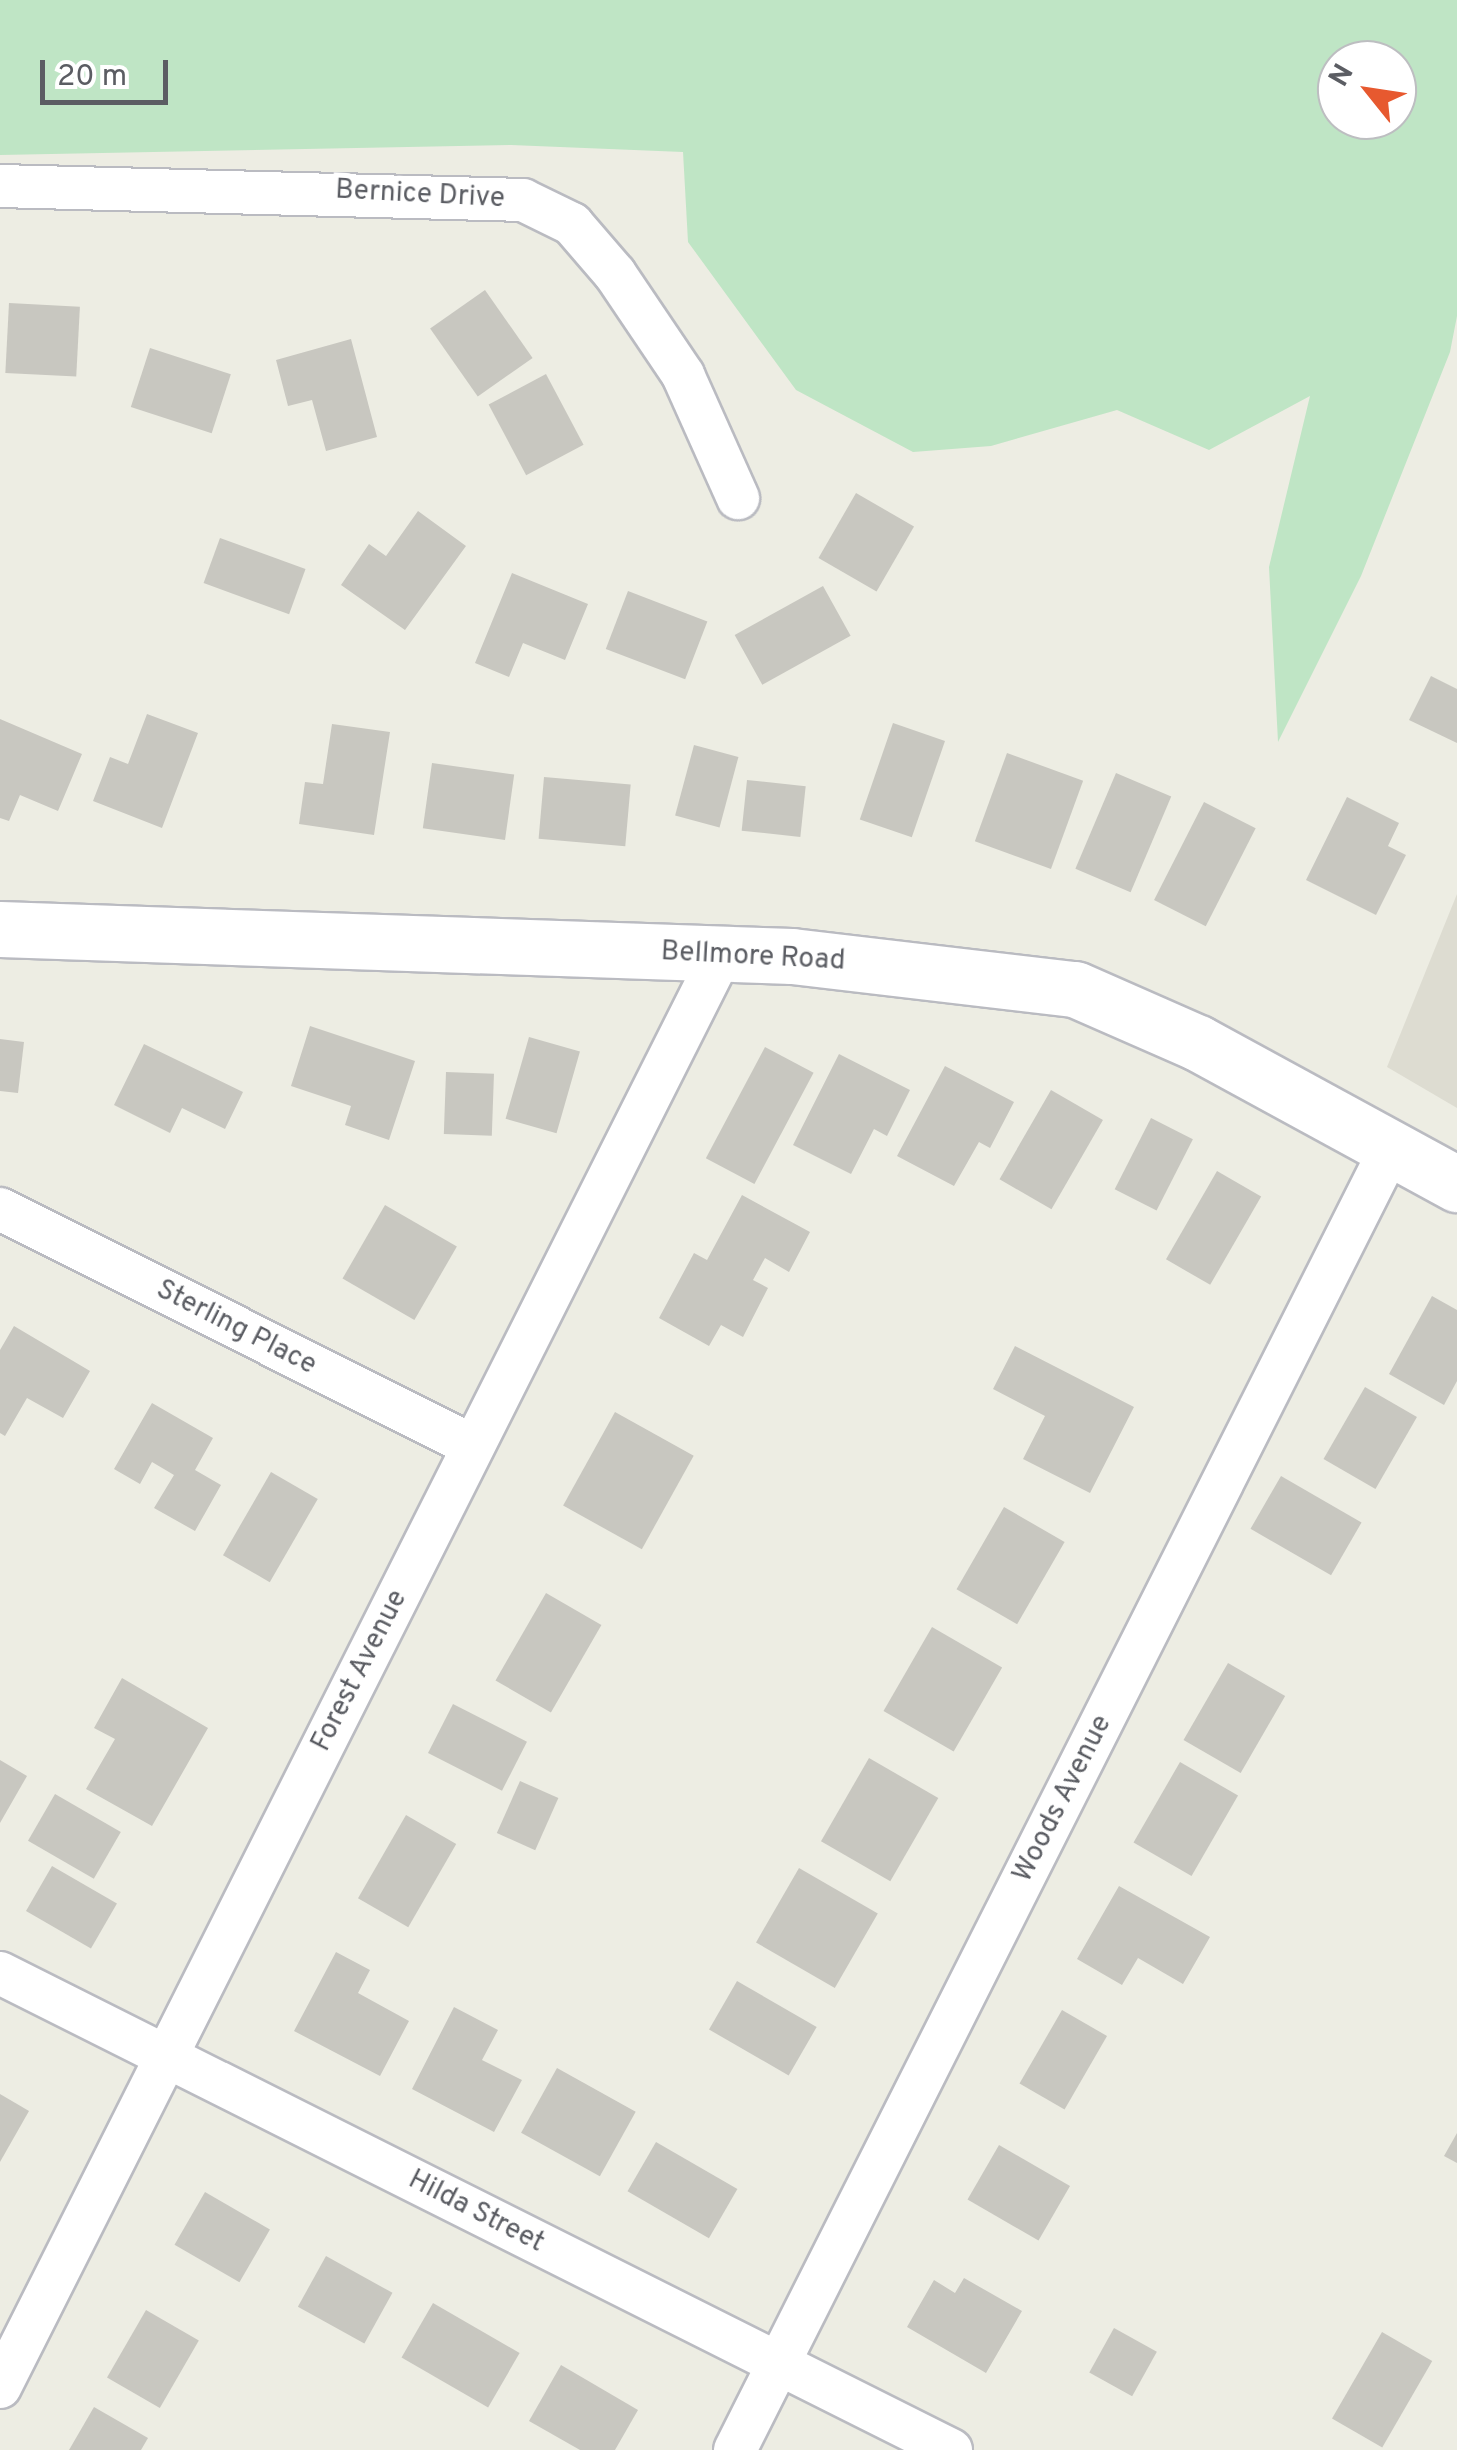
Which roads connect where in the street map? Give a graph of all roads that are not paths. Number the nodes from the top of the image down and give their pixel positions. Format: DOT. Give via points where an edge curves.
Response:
graph roads {
  1 [pos="0,186"];
  2 [pos="738,498"];
  3 [pos="0,928"];
  4 [pos="722,955"];
  5 [pos="1391,1148"];
  6 [pos="1457,1184"];
  7 [pos="0,1209"];
  8 [pos="473,1446"];
  9 [pos="0,1973"];
  10 [pos="166,2057"];
  11 [pos="778,2363"];
  12 [pos="0,2387"];
  13 [pos="734,2450"];
  14 [pos="951,2450"];
  1 -- 2 [label="street, Bernice Drive" via="523,200 572,224 615,274 683,375"];
  3 -- 4 [label="main road, Bellmore Road"];
  4 -- 5 [label="main road, Bellmore Road" via="792,956 1075,990 1198,1043"];
  4 -- 8 [label="street, Forest Avenue"];
  5 -- 6 [label="main road, Bellmore Road"];
  5 -- 11 [label="street, Woods Avenue"];
  7 -- 8 [label="street, Sterling Place"];
  8 -- 10 [label="street, Forest Avenue"];
  9 -- 10 [label="street, Hilda Street"];
  10 -- 11 [label="street, Hilda Street"];
  10 -- 12 [label="street, Forest Avenue"];
  11 -- 13 [label="street, Woods Avenue"];
  11 -- 14 [label="street, Hilda Street"];
}
